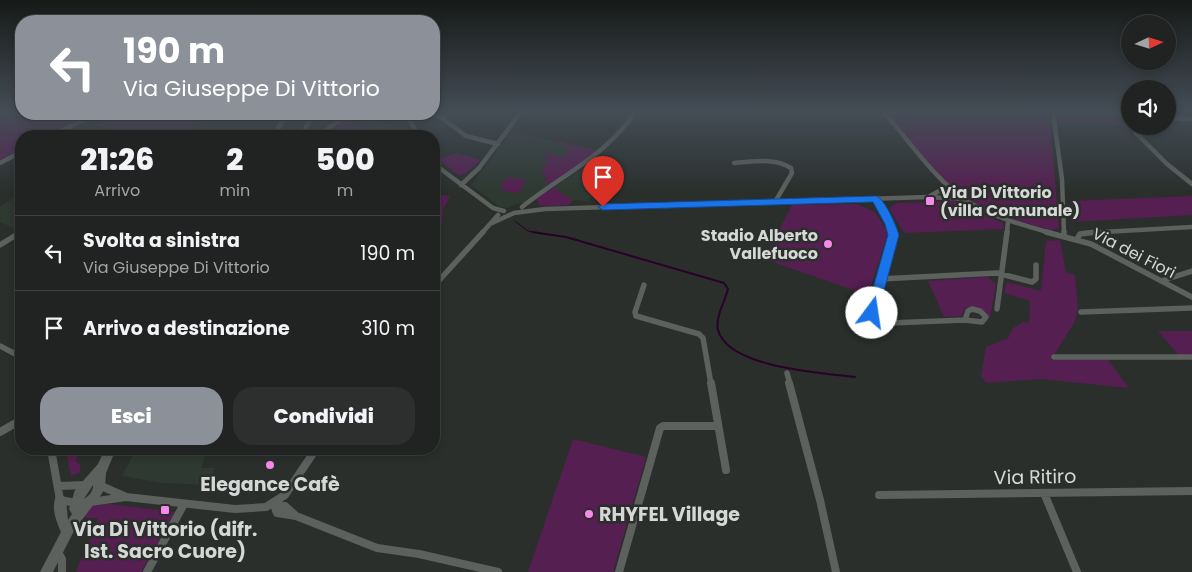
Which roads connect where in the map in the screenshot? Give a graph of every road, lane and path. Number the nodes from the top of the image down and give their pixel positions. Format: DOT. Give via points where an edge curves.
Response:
graph roads {
  1 [pos="477,139"];
  2 [pos="502,139"];
  3 [pos="615,139"];
  4 [pos="907,139"];
  5 [pos="1057,139"];
  6 [pos="1142,139"];
  7 [pos="498,144"];
  8 [pos="15,155"];
  9 [pos="0,163"];
  10 [pos="734,163"];
  11 [pos="440,169"];
  12 [pos="1192,178"];
  13 [pos="1185,179"];
  14 [pos="943,181"];
  15 [pos="1192,184"];
  16 [pos="461,185"];
  17 [pos="938,191"];
  18 [pos="954,192"];
  19 [pos="928,197"];
  20 [pos="944,198"];
  21 [pos="532,199"];
  22 [pos="876,199"];
  23 [pos="964,199"];
  24 [pos="775,202"];
  25 [pos="529,208"];
  26 [pos="538,208"];
  27 [pos="521,209"];
  28 [pos="545,209"];
  29 [pos="503,214"];
  30 [pos="1008,221"];
  31 [pos="1192,227"];
  32 [pos="1064,235"];
  33 [pos="15,236"];
  34 [pos="1077,238"];
  35 [pos="0,245"];
  36 [pos="1036,265"];
  37 [pos="1192,271"];
  38 [pos="1001,274"];
  39 [pos="440,279"];
  40 [pos="880,279"];
  41 [pos="1161,281"];
  42 [pos="644,286"];
  43 [pos="1192,297"];
  44 [pos="1192,308"];
  45 [pos="997,309"];
  46 [pos="1081,312"];
  47 [pos="965,320"];
  48 [pos="0,346"];
  49 [pos="15,354"];
  50 [pos="1054,357"];
  51 [pos="1192,357"];
  52 [pos="787,373"];
  53 [pos="15,423"];
  54 [pos="718,426"];
  55 [pos="0,432"];
  56 [pos="52,455"];
  57 [pos="108,455"];
  58 [pos="312,455"];
  59 [pos="103,464"];
  60 [pos="726,470"];
  61 [pos="95,484"];
  62 [pos="59,486"];
  63 [pos="1192,491"];
  64 [pos="1044,493"];
  65 [pos="879,495"];
  66 [pos="126,497"];
  67 [pos="60,500"];
  68 [pos="82,503"];
  69 [pos="184,504"];
  70 [pos="274,505"];
  71 [pos="69,528"];
  72 [pos="56,554"];
  73 [pos="466,568"];
  74 [pos="46,572"];
  75 [pos="62,572"];
  76 [pos="147,572"];
  77 [pos="498,572"];
  78 [pos="619,572"];
  79 [pos="836,572"];
  80 [pos="1077,572"];
  1 -- 7 [label="street"];
  2 -- 7 [label="street"];
  3 -- 21 [label="street"];
  4 -- 14 [label="street, Via dei Fiori"];
  5 -- 32 [label="street"];
  6 -- 13 [label="street"];
  7 -- 16 [label="street"];
  8 -- 9 [label="street"];
  10 -- 24 [label="street" via="778,162 791,168 792,173"];
  11 -- 16 [label="street"];
  12 -- 13 [label="street"];
  13 -- 15 [label="street"];
  14 -- 17 [label="street"];
  14 -- 18 [label="street, Via dei Fiori"];
  16 -- 29 [label="street"];
  17 -- 18 [label="street"];
  17 -- 19 [label="street"];
  18 -- 20 [label="street"];
  18 -- 23 [label="street, Via dei Fiori"];
  19 -- 20 [label="street"];
  19 -- 22 [label="street"];
  20 -- 23 [label="street"];
  21 -- 25 [label="street"];
  21 -- 26 [label="street"];
  21 -- 27 [label="street"];
  22 -- 24 [label="street"];
  22 -- 40 [label="street" via="893,232"];
  23 -- 30 [label="street, Via dei Fiori"];
  24 -- 28 [label="street"];
  25 -- 26 [label="street"];
  25 -- 27 [label="street"];
  25 -- 28 [label="street"];
  26 -- 28 [label="street"];
  27 -- 29 [label="street"];
  29 -- 39 [label="street"];
  30 -- 32 [label="street, Via dei Fiori"];
  30 -- 38 [label="street"];
  31 -- 34 [label="street" via="1089,232"];
  32 -- 34 [label="street, Via dei Fiori"];
  33 -- 35 [label="street"];
  34 -- 41 [label="street, Via dei Fiori"];
  36 -- 38 [label="street" via="1034,282"];
  37 -- 41 [label="street"];
  38 -- 40 [label="street"];
  38 -- 45 [label="street"];
  40 -- 47 [label="street" via="872,310 874,318 880,322"];
  41 -- 43 [label="street, Via dei Fiori"];
  42 -- 54 [label="street" via="636,316 699,334 703,338"];
  44 -- 46 [label="street"];
  48 -- 49 [label="street"];
  50 -- 51 [label="street"];
  52 -- 79 [label="street"];
  53 -- 55 [label="street"];
  54 -- 60 [label="street"];
  54 -- 78 [label="street" via="660,428"];
  56 -- 62 [label="street"];
  57 -- 59 [label="main road"];
  58 -- 70 [label="street"];
  59 -- 61 [label="main road"];
  61 -- 62 [label="street"];
  61 -- 66 [label="street"];
  61 -- 68 [label="main road" via="97,494"];
  62 -- 67 [label="street"];
  63 -- 64 [label="street, Via Ritiro"];
  64 -- 65 [label="street, Via Ritiro"];
  64 -- 80 [label="street"];
  66 -- 68 [label="street"];
  66 -- 69 [label="street"];
  67 -- 68 [label="street"];
  67 -- 71 [label="main road" via="61,519"];
  68 -- 71 [label="main road"];
  69 -- 70 [label="street" via="251,510"];
  69 -- 76 [label="street"];
  70 -- 73 [label="street" via="277,514 296,516 377,548"];
  71 -- 72 [label="main road"];
  72 -- 74 [label="main road"];
  72 -- 75 [label="street" via="62,559"];
  73 -- 77 [label="street"];
}
